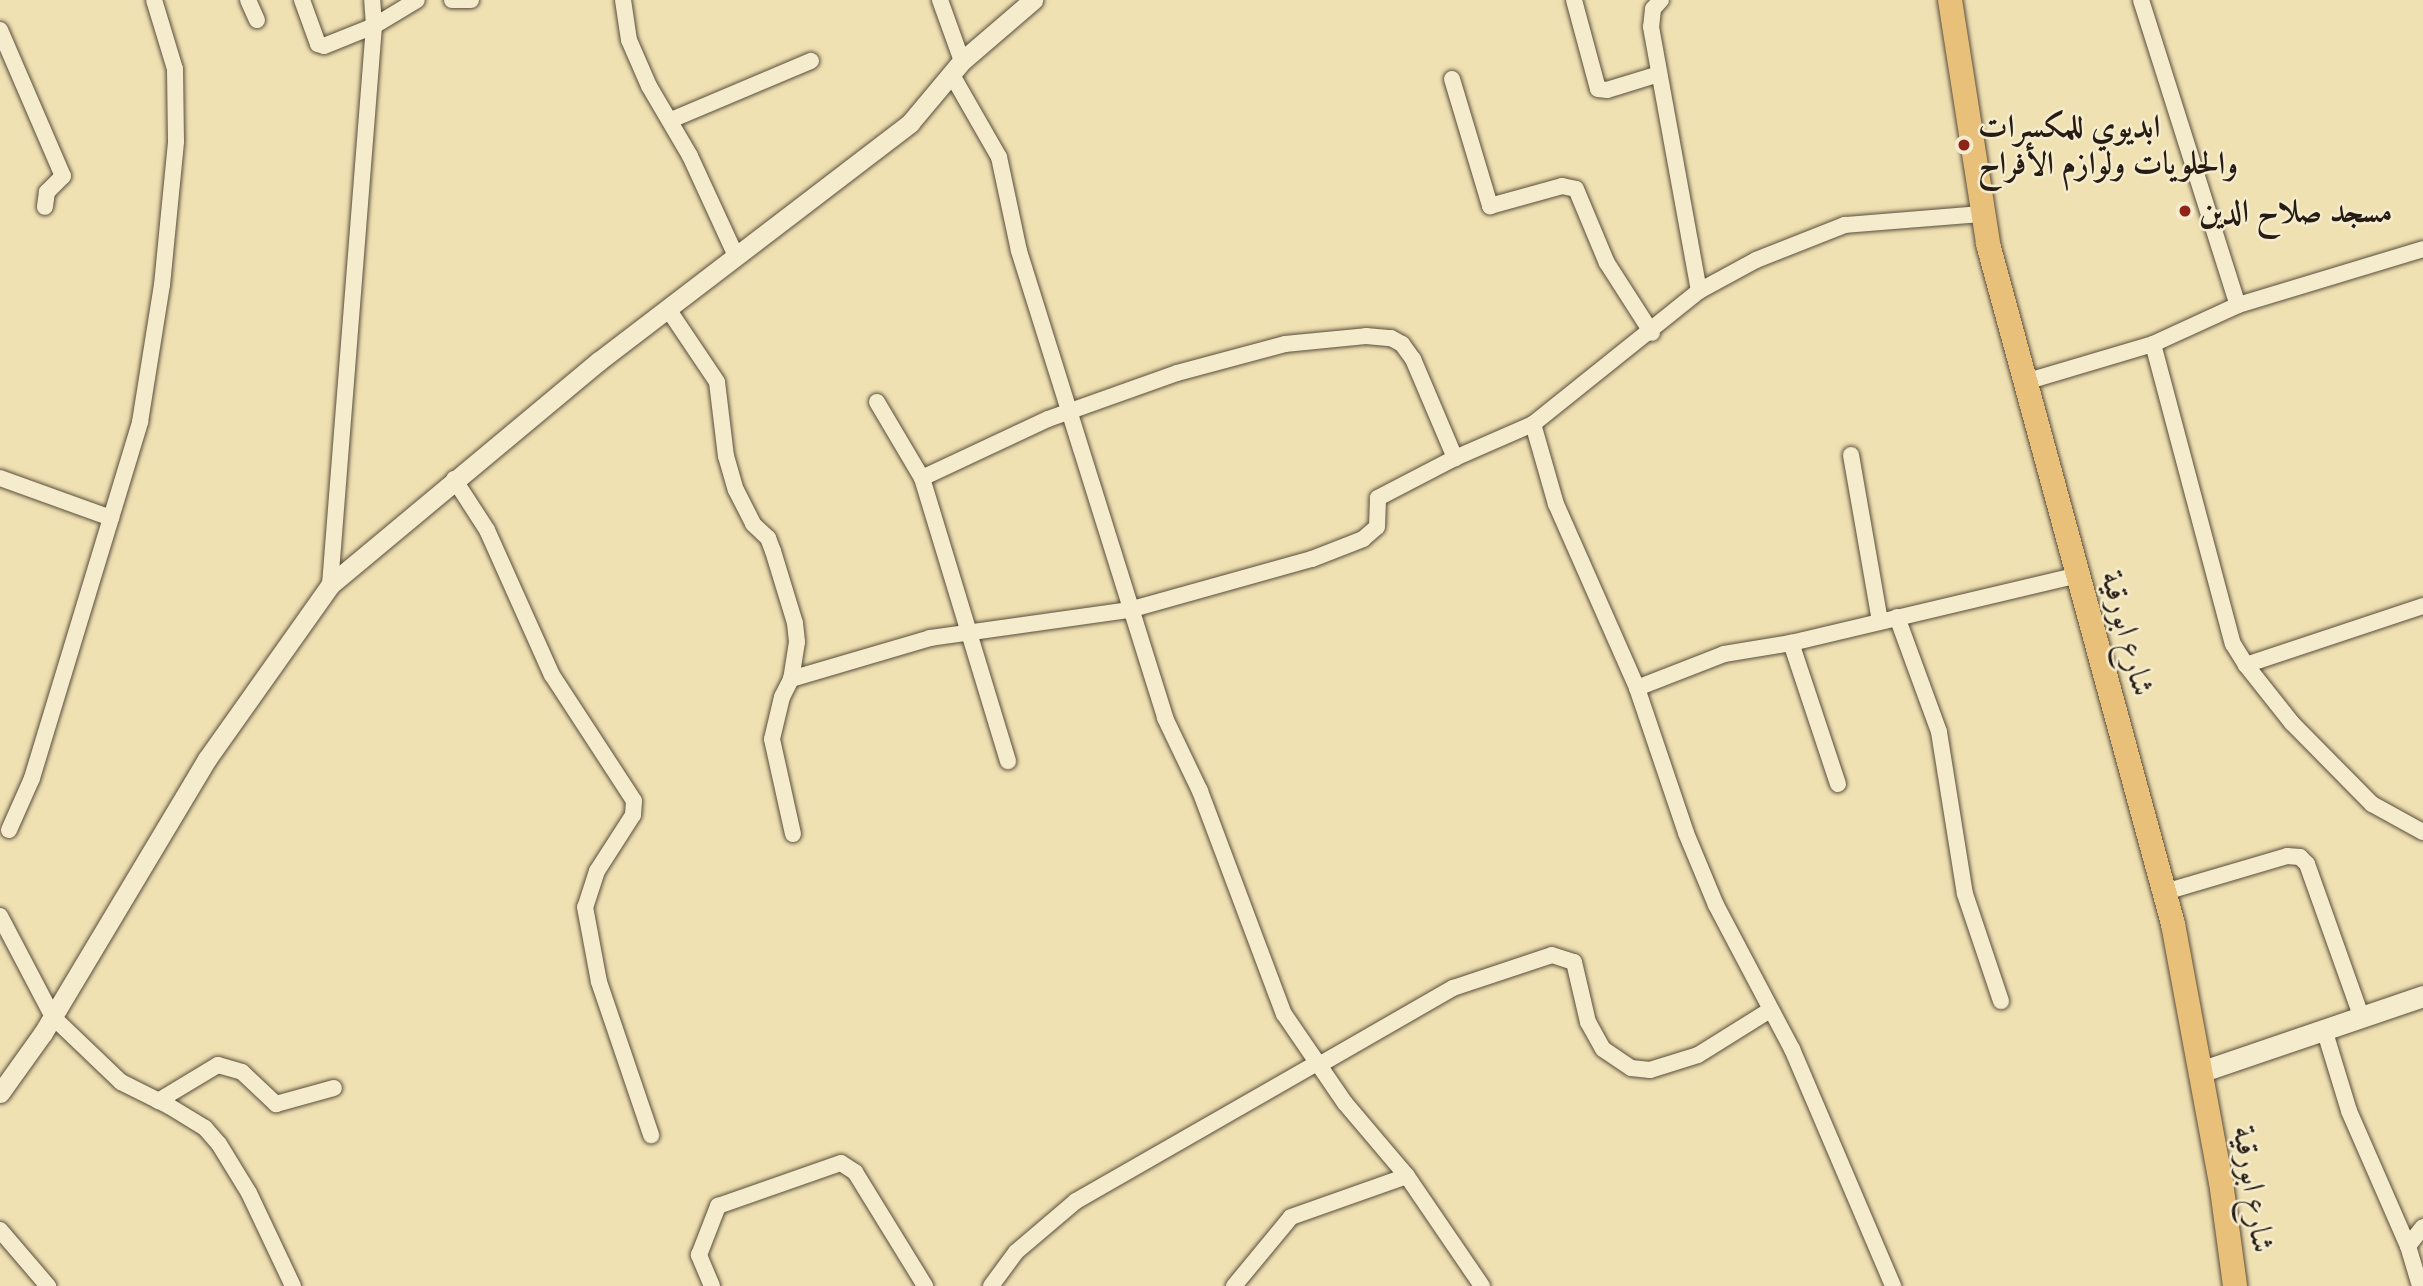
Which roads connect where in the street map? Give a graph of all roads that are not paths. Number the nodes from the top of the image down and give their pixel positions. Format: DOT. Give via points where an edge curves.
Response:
graph roads {
  1 [pos="154,0"];
  2 [pos="248,0"];
  3 [pos="302,0"];
  4 [pos="372,0"];
  5 [pos="417,0"];
  6 [pos="452,0"];
  7 [pos="471,0"];
  8 [pos="623,0"];
  9 [pos="940,0"];
  10 [pos="1033,0"];
  11 [pos="1573,0"];
  12 [pos="1661,0"];
  13 [pos="1950,0"];
  14 [pos="2141,0"];
  15 [pos="257,20"];
  16 [pos="374,26"];
  17 [pos="0,30"];
  18 [pos="811,61"];
  19 [pos="957,68"];
  20 [pos="1659,74"];
  21 [pos="1452,79"];
  22 [pos="671,120"];
  23 [pos="45,207"];
  24 [pos="1983,214"];
  25 [pos="2423,249"];
  26 [pos="736,256"];
  27 [pos="1699,291"];
  28 [pos="2238,305"];
  29 [pos="668,309"];
  30 [pos="1652,332"];
  31 [pos="2153,344"];
  32 [pos="2025,382"];
  33 [pos="877,402"];
  34 [pos="1067,414"];
  35 [pos="1533,424"];
  36 [pos="1851,455"];
  37 [pos="1455,458"];
  38 [pos="0,478"];
  39 [pos="922,478"];
  40 [pos="454,479"];
  41 [pos="111,518"];
  42 [pos="2078,575"];
  43 [pos="330,585"];
  44 [pos="2423,606"];
  45 [pos="1129,610"];
  46 [pos="1897,618"];
  47 [pos="1880,621"];
  48 [pos="970,631"];
  49 [pos="1791,643"];
  50 [pos="2246,665"];
  51 [pos="791,679"];
  52 [pos="1637,688"];
  53 [pos="1008,761"];
  54 [pos="1838,784"];
  55 [pos="2423,832"];
  56 [pos="3,835"];
  57 [pos="793,835"];
  58 [pos="2165,892"];
  59 [pos="0,916"];
  60 [pos="2001,1001"];
  61 [pos="2421,1002"];
  62 [pos="1770,1010"];
  63 [pos="2361,1016"];
  64 [pos="52,1017"];
  65 [pos="2324,1030"];
  66 [pos="1318,1064"];
  67 [pos="2200,1072"];
  68 [pos="334,1088"];
  69 [pos="0,1093"];
  70 [pos="158,1101"];
  71 [pos="651,1135"];
  72 [pos="1407,1176"];
  73 [pos="2423,1227"];
  74 [pos="0,1230"];
  75 [pos="2408,1246"];
  76 [pos="997,1284"];
  77 [pos="48,1286"];
  78 [pos="293,1286"];
  79 [pos="712,1286"];
  80 [pos="925,1286"];
  81 [pos="1234,1286"];
  82 [pos="1482,1286"];
  83 [pos="1893,1286"];
  84 [pos="2235,1286"];
  85 [pos="2420,1286"];
  1 -- 41 [label="street" via="175,69 172,189 140,422"];
  2 -- 15 [label="street"];
  3 -- 16 [label="street" via="320,46"];
  4 -- 16 [label="street"];
  5 -- 16 [label="street"];
  6 -- 7 [label="street"];
  8 -- 22 [label="street" via="629,40 649,86"];
  9 -- 19 [label="street"];
  10 -- 19 [label="street"];
  11 -- 20 [label="street" via="1598,89"];
  12 -- 20 [label="street" via="1651,17"];
  13 -- 24 [label="main road, شارع ابورقية"];
  14 -- 28 [label="street"];
  16 -- 43 [label="street"];
  17 -- 23 [label="street" via="64,176 47,192"];
  18 -- 22 [label="street"];
  19 -- 26 [label="street" via="910,123"];
  19 -- 34 [label="street" via="999,157 1018,251"];
  20 -- 27 [label="street"];
  21 -- 30 [label="street" via="1490,206 1562,186 1576,189 1607,263"];
  22 -- 26 [label="street"];
  24 -- 27 [label="street" via="1844,225 1756,260"];
  24 -- 32 [label="main road, شارع ابورقية"];
  25 -- 28 [label="street"];
  26 -- 29 [label="street"];
  27 -- 30 [label="street"];
  28 -- 31 [label="street"];
  29 -- 40 [label="street"];
  29 -- 51 [label="street" via="717,382 726,456 736,490 753,524 774,551 796,633"];
  30 -- 35 [label="street"];
  31 -- 32 [label="street"];
  31 -- 50 [label="street" via="2233,644"];
  32 -- 42 [label="main road, شارع ابورقية"];
  33 -- 39 [label="street"];
  34 -- 37 [label="street" via="1177,373 1285,344 1378,337 1402,344 1413,359"];
  34 -- 39 [label="street"];
  34 -- 45 [label="street"];
  35 -- 37 [label="street"];
  35 -- 52 [label="street" via="1556,504"];
  36 -- 47 [label="street"];
  37 -- 45 [label="street" via="1378,498 1377,527 1363,539 1243,581"];
  38 -- 41 [label="street"];
  39 -- 48 [label="street"];
  40 -- 43 [label="street"];
  40 -- 71 [label="street" via="487,530 552,675 634,801 633,816 597,870 585,907 599,982"];
  41 -- 56 [label="street" via="32,778"];
  42 -- 46 [label="street"];
  42 -- 58 [label="main road, شارع ابورقية"];
  43 -- 64 [label="street" via="207,759"];
  44 -- 50 [label="street"];
  45 -- 48 [label="street"];
  45 -- 66 [label="street" via="1165,718 1199,791 1284,1014"];
  46 -- 47 [label="street"];
  46 -- 60 [label="street" via="1939,732 1965,894"];
  47 -- 49 [label="street"];
  48 -- 51 [label="street" via="930,638"];
  48 -- 53 [label="street"];
  49 -- 52 [label="street" via="1724,654"];
  49 -- 54 [label="street"];
  50 -- 55 [label="street" via="2292,723 2372,804"];
  51 -- 57 [label="street" via="772,739"];
  52 -- 62 [label="street" via="1691,845"];
  58 -- 63 [label="street" via="2287,856 2300,858 2307,864"];
  58 -- 67 [label="main road, شارع ابورقية"];
  59 -- 64 [label="street"];
  61 -- 63 [label="main road"];
  62 -- 66 [label="street" via="1698,1055 1650,1070 1631,1068 1603,1049 1588,1022 1574,962 1552,955 1453,988"];
  62 -- 83 [label="street" via="1792,1049"];
  63 -- 65 [label="main road"];
  64 -- 69 [label="street"];
  64 -- 70 [label="street" via="121,1082"];
  65 -- 67 [label="main road"];
  65 -- 75 [label="street" via="2349,1111"];
  66 -- 72 [label="street"];
  66 -- 76 [label="street" via="1076,1201 1016,1252"];
  67 -- 84 [label="main road, شارع ابورقية"];
  68 -- 70 [label="street" via="276,1104 242,1072 218,1065"];
  70 -- 78 [label="street" via="205,1128 219,1144 249,1193"];
  72 -- 81 [label="street" via="1291,1217"];
  72 -- 82 [label="street"];
  73 -- 75 [label="street"];
  74 -- 77 [label="street"];
  75 -- 85 [label="street"];
  79 -- 80 [label="street" via="699,1255 718,1206 841,1163 855,1172"];
}
